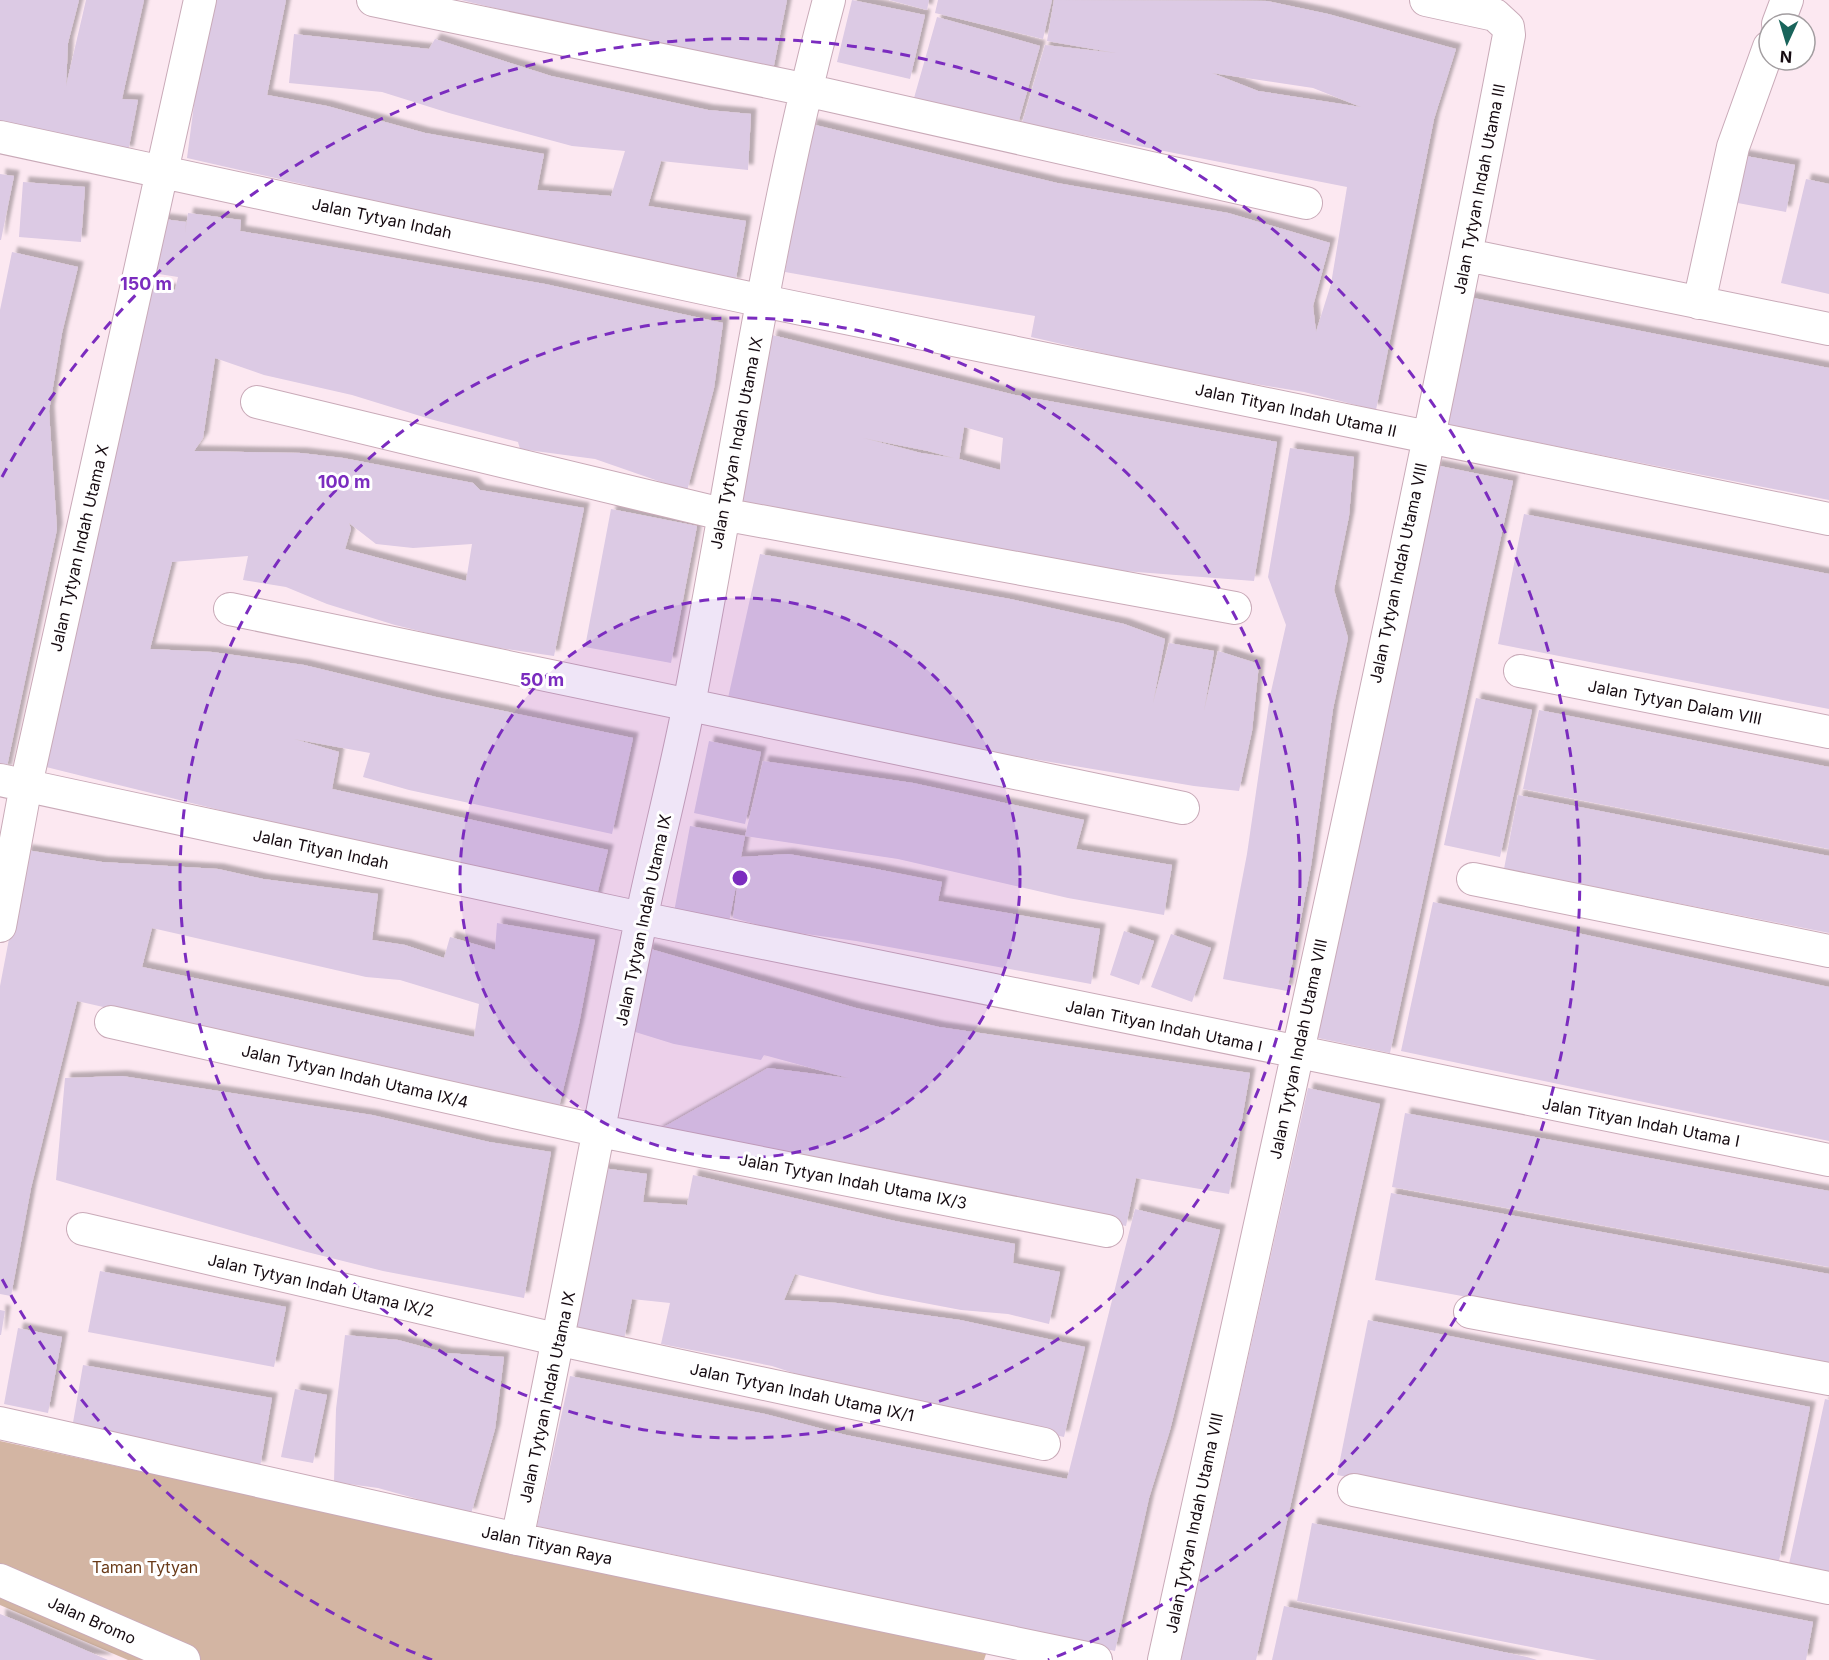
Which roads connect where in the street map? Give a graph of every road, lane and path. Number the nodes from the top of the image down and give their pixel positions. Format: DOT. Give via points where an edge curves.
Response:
graph roads {
  1 [pos="200,0"];
  2 [pos="373,0"];
  3 [pos="829,0"];
  4 [pos="1426,0"];
  5 [pos="1760,72"];
  6 [pos="805,90"];
  7 [pos="0,137"];
  8 [pos="164,171"];
  9 [pos="1306,202"];
  10 [pos="1467,255"];
  11 [pos="764,301"];
  12 [pos="1699,303"];
  13 [pos="1829,329"];
  14 [pos="257,402"];
  15 [pos="1427,436"];
  16 [pos="722,514"];
  17 [pos="1829,519"];
  18 [pos="1235,608"];
  19 [pos="230,609"];
  20 [pos="1520,671"];
  21 [pos="689,705"];
  22 [pos="1829,732"];
  23 [pos="13,783"];
  24 [pos="1183,808"];
  25 [pos="1473,879"];
  26 [pos="641,918"];
  27 [pos="0,926"];
  28 [pos="1829,951"];
  29 [pos="111,1022"];
  30 [pos="1297,1053"];
  31 [pos="600,1131"];
  32 [pos="1829,1160"];
  33 [pos="83,1229"];
  34 [pos="1107,1231"];
  35 [pos="1470,1312"];
  36 [pos="560,1340"];
  37 [pos="1829,1379"];
  38 [pos="0,1423"];
  39 [pos="1044,1444"];
  40 [pos="1354,1490"];
  41 [pos="517,1539"];
  42 [pos="0,1580"];
  43 [pos="1829,1588"];
  44 [pos="184,1660"];
  45 [pos="1096,1660"];
  46 [pos="1164,1660"];
  1 -- 8 [label="street, Jalan Tytyan Indah Utama X"];
  2 -- 6 [label="street"];
  3 -- 6 [label="street, Jalan Tytyan Indah Utama IX"];
  4 -- 10 [label="street, Jalan Tytyan Indah Utama III" via="1495,15 1508,27"];
  5 -- 12 [label="street" via="1733,147"];
  6 -- 9 [label="street"];
  6 -- 11 [label="street, Jalan Tytyan Indah Utama IX"];
  7 -- 8 [label="street, Jalan Tytyan Indah"];
  8 -- 11 [label="street, Jalan Tytyan Indah"];
  8 -- 23 [label="street, Jalan Tytyan Indah Utama X"];
  10 -- 12 [label="street"];
  10 -- 15 [label="street, Jalan Tytyan Indah Utama III"];
  11 -- 15 [label="street, Jalan Tityan Indah Utama II"];
  11 -- 16 [label="street, Jalan Tytyan Indah Utama IX"];
  12 -- 13 [label="street"];
  14 -- 16 [label="street"];
  15 -- 17 [label="street, Jalan Tityan Indah Utama II"];
  15 -- 30 [label="street, Jalan Tytyan Indah Utama VIII"];
  16 -- 18 [label="street"];
  16 -- 21 [label="street, Jalan Tytyan Indah Utama IX"];
  19 -- 21 [label="street"];
  20 -- 22 [label="street, Jalan Tytyan Dalam VIII"];
  21 -- 24 [label="street"];
  21 -- 26 [label="street, Jalan Tytyan Indah Utama IX"];
  23 -- 26 [label="street, Jalan Tityan Indah"];
  23 -- 27 [label="street, Jalan Tytyan Indah Utama X"];
  25 -- 28 [label="street"];
  26 -- 30 [label="street, Jalan Tityan Indah Utama I"];
  26 -- 31 [label="street, Jalan Tytyan Indah Utama IX"];
  29 -- 31 [label="street, Jalan Tytyan Indah Utama IX/4"];
  30 -- 32 [label="street, Jalan Tityan Indah Utama I"];
  30 -- 46 [label="street, Jalan Tytyan Indah Utama VIII"];
  31 -- 34 [label="street, Jalan Tytyan Indah Utama IX/3"];
  31 -- 36 [label="street, Jalan Tytyan Indah Utama IX"];
  33 -- 36 [label="street, Jalan Tytyan Indah Utama IX/2"];
  35 -- 37 [label="street"];
  36 -- 39 [label="street, Jalan Tytyan Indah Utama IX/1"];
  36 -- 41 [label="street, Jalan Tytyan Indah Utama IX"];
  38 -- 41 [label="street, Jalan Tityan Raya"];
  40 -- 43 [label="street"];
  41 -- 45 [label="street, Jalan Tityan Raya"];
  42 -- 44 [label="street, Jalan Bromo"];
}
